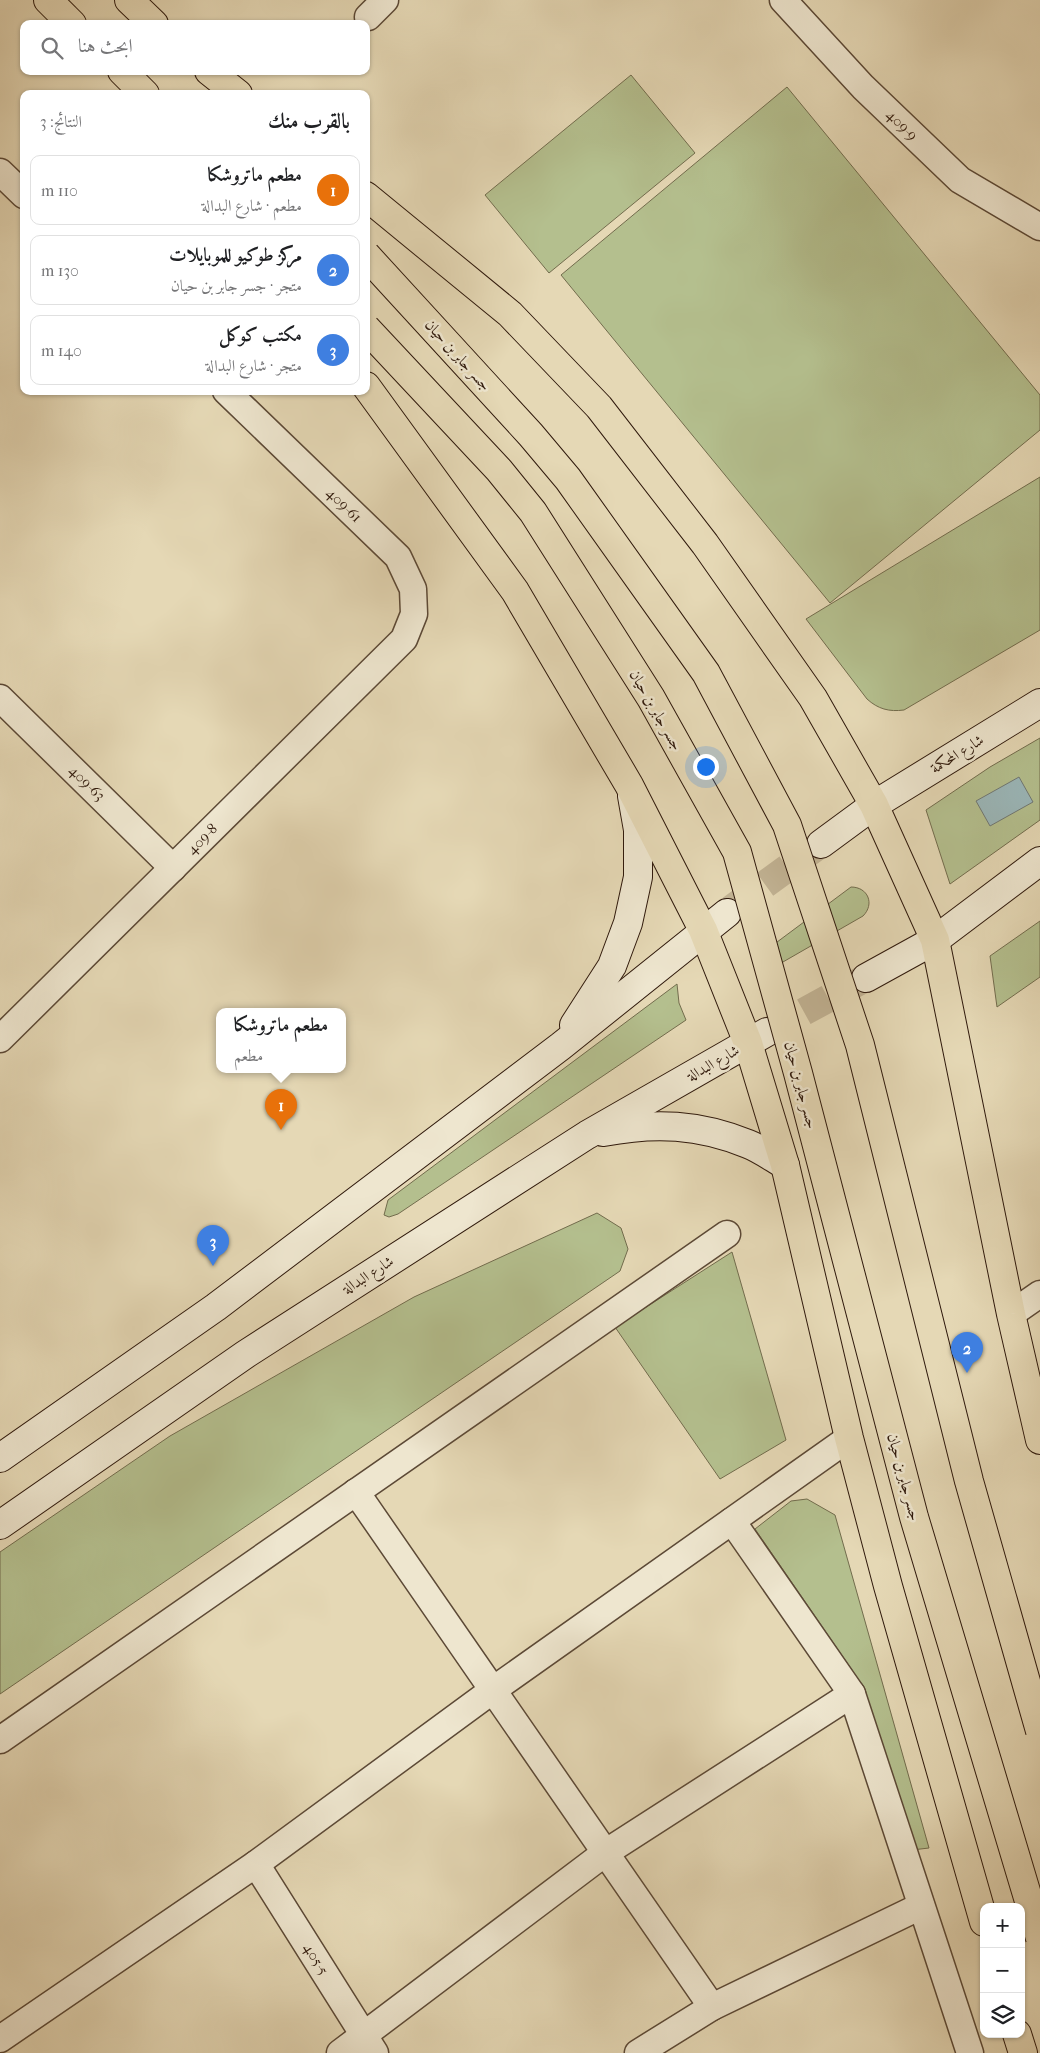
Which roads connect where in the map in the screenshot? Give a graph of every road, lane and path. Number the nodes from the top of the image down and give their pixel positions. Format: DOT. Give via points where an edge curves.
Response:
graph roads {
  1 [pos="48,0"];
  2 [pos="129,0"];
  3 [pos="783,0"];
  4 [pos="68,20"];
  5 [pos="150,20"];
  6 [pos="203,75"];
  7 [pos="214,75"];
  8 [pos="216,90"];
  9 [pos="233,90"];
  10 [pos="0,172"];
  11 [pos="20,191"];
  12 [pos="370,199"];
  13 [pos="1040,226"];
  14 [pos="370,259"];
  15 [pos="370,332"];
  16 [pos="370,392"];
  17 [pos="230,395"];
  18 [pos="404,639"];
  19 [pos="0,698"];
  20 [pos="1040,703"];
  21 [pos="630,785"];
  22 [pos="874,805"];
  23 [pos="821,844"];
  24 [pos="1040,861"];
  25 [pos="173,868"];
  26 [pos="727,913"];
  27 [pos="703,930"];
  28 [pos="935,940"];
  29 [pos="866,978"];
  30 [pos="758,1038"];
  31 [pos="0,1039"];
  32 [pos="560,1046"];
  33 [pos="587,1135"];
  34 [pos="785,1165"];
  35 [pos="727,1234"];
  36 [pos="1040,1294"];
  37 [pos="1011,1314"];
  38 [pos="848,1438"];
  39 [pos="1040,1440"];
  40 [pos="0,1458"];
  41 [pos="356,1492"];
  42 [pos="732,1521"];
  43 [pos="0,1525"];
  44 [pos="493,1690"];
  45 [pos="852,1694"];
  46 [pos="1040,1730"];
  47 [pos="0,1740"];
  48 [pos="605,1853"];
  49 [pos="256,1864"];
  50 [pos="921,1906"];
  51 [pos="980,1908"];
  52 [pos="1040,1938"];
  53 [pos="712,2008"];
  54 [pos="1018,2038"];
  55 [pos="0,2040"];
  56 [pos="370,2044"];
  57 [pos="340,2053"];
  58 [pos="638,2053"];
  59 [pos="970,2053"];
  60 [pos="1023,2053"];
  1 -- 4 [label="main road"];
  2 -- 5 [label="main road"];
  3 -- 13 [label="street, 409-9" via="863,87 960,180"];
  6 -- 8 [label="main road"];
  7 -- 9 [label="main road"];
  10 -- 11 [label="street"];
  12 -- 22 [label="main road" via="510,314 599,407 704,544 813,698"];
  14 -- 46 [label="main road, جسر جابر بن حيان, bridge" via="568,479 706,673 788,825 860,1045 969,1481"];
  15 -- 52 [label="main road, جسر جابر بن حيان, bridge" via="500,470 533,512 651,698 737,852 914,1517"];
  16 -- 21 [label="main road" via="515,591"];
  17 -- 18 [label="street, 409-61" via="398,557 413,589 414,614"];
  18 -- 25 [label="street, 409-8"];
  19 -- 25 [label="street, 409-63"];
  20 -- 22 [label="main road, شارع المحكمة"];
  21 -- 27 [label="main road"];
  21 -- 32 [label="main road" via="638,830 638,877 628,922 612,966"];
  22 -- 23 [label="main road, شارع المحكمة"];
  22 -- 28 [label="main road"];
  24 -- 28 [label="main road"];
  25 -- 31 [label="street, 409-8"];
  26 -- 27 [label="main road"];
  27 -- 30 [label="main road"];
  27 -- 32 [label="main road"];
  28 -- 29 [label="main road"];
  28 -- 37 [label="main road"];
  30 -- 33 [label="main road, شارع البدالة"];
  30 -- 34 [label="main road"];
  32 -- 40 [label="main road" via="216,1307"];
  33 -- 34 [label="main road" via="628,1127 670,1125 702,1130 750,1145"];
  33 -- 43 [label="main road, شارع البدالة" via="246,1354"];
  34 -- 38 [label="main road"];
  35 -- 41 [label="street"];
  36 -- 37 [label="street"];
  37 -- 39 [label="main road"];
  38 -- 42 [label="street"];
  38 -- 51 [label="main road"];
  41 -- 44 [label="street"];
  41 -- 47 [label="street"];
  42 -- 44 [label="street"];
  42 -- 45 [label="street"];
  44 -- 48 [label="street"];
  44 -- 49 [label="street"];
  45 -- 48 [label="street"];
  45 -- 50 [label="street"];
  48 -- 53 [label="street"];
  48 -- 56 [label="street"];
  49 -- 55 [label="street"];
  49 -- 56 [label="street, 405-5"];
  50 -- 53 [label="street"];
  50 -- 59 [label="street"];
  53 -- 58 [label="street"];
  54 -- 60 [label="main road"];
  56 -- 57 [label="street"];
}
